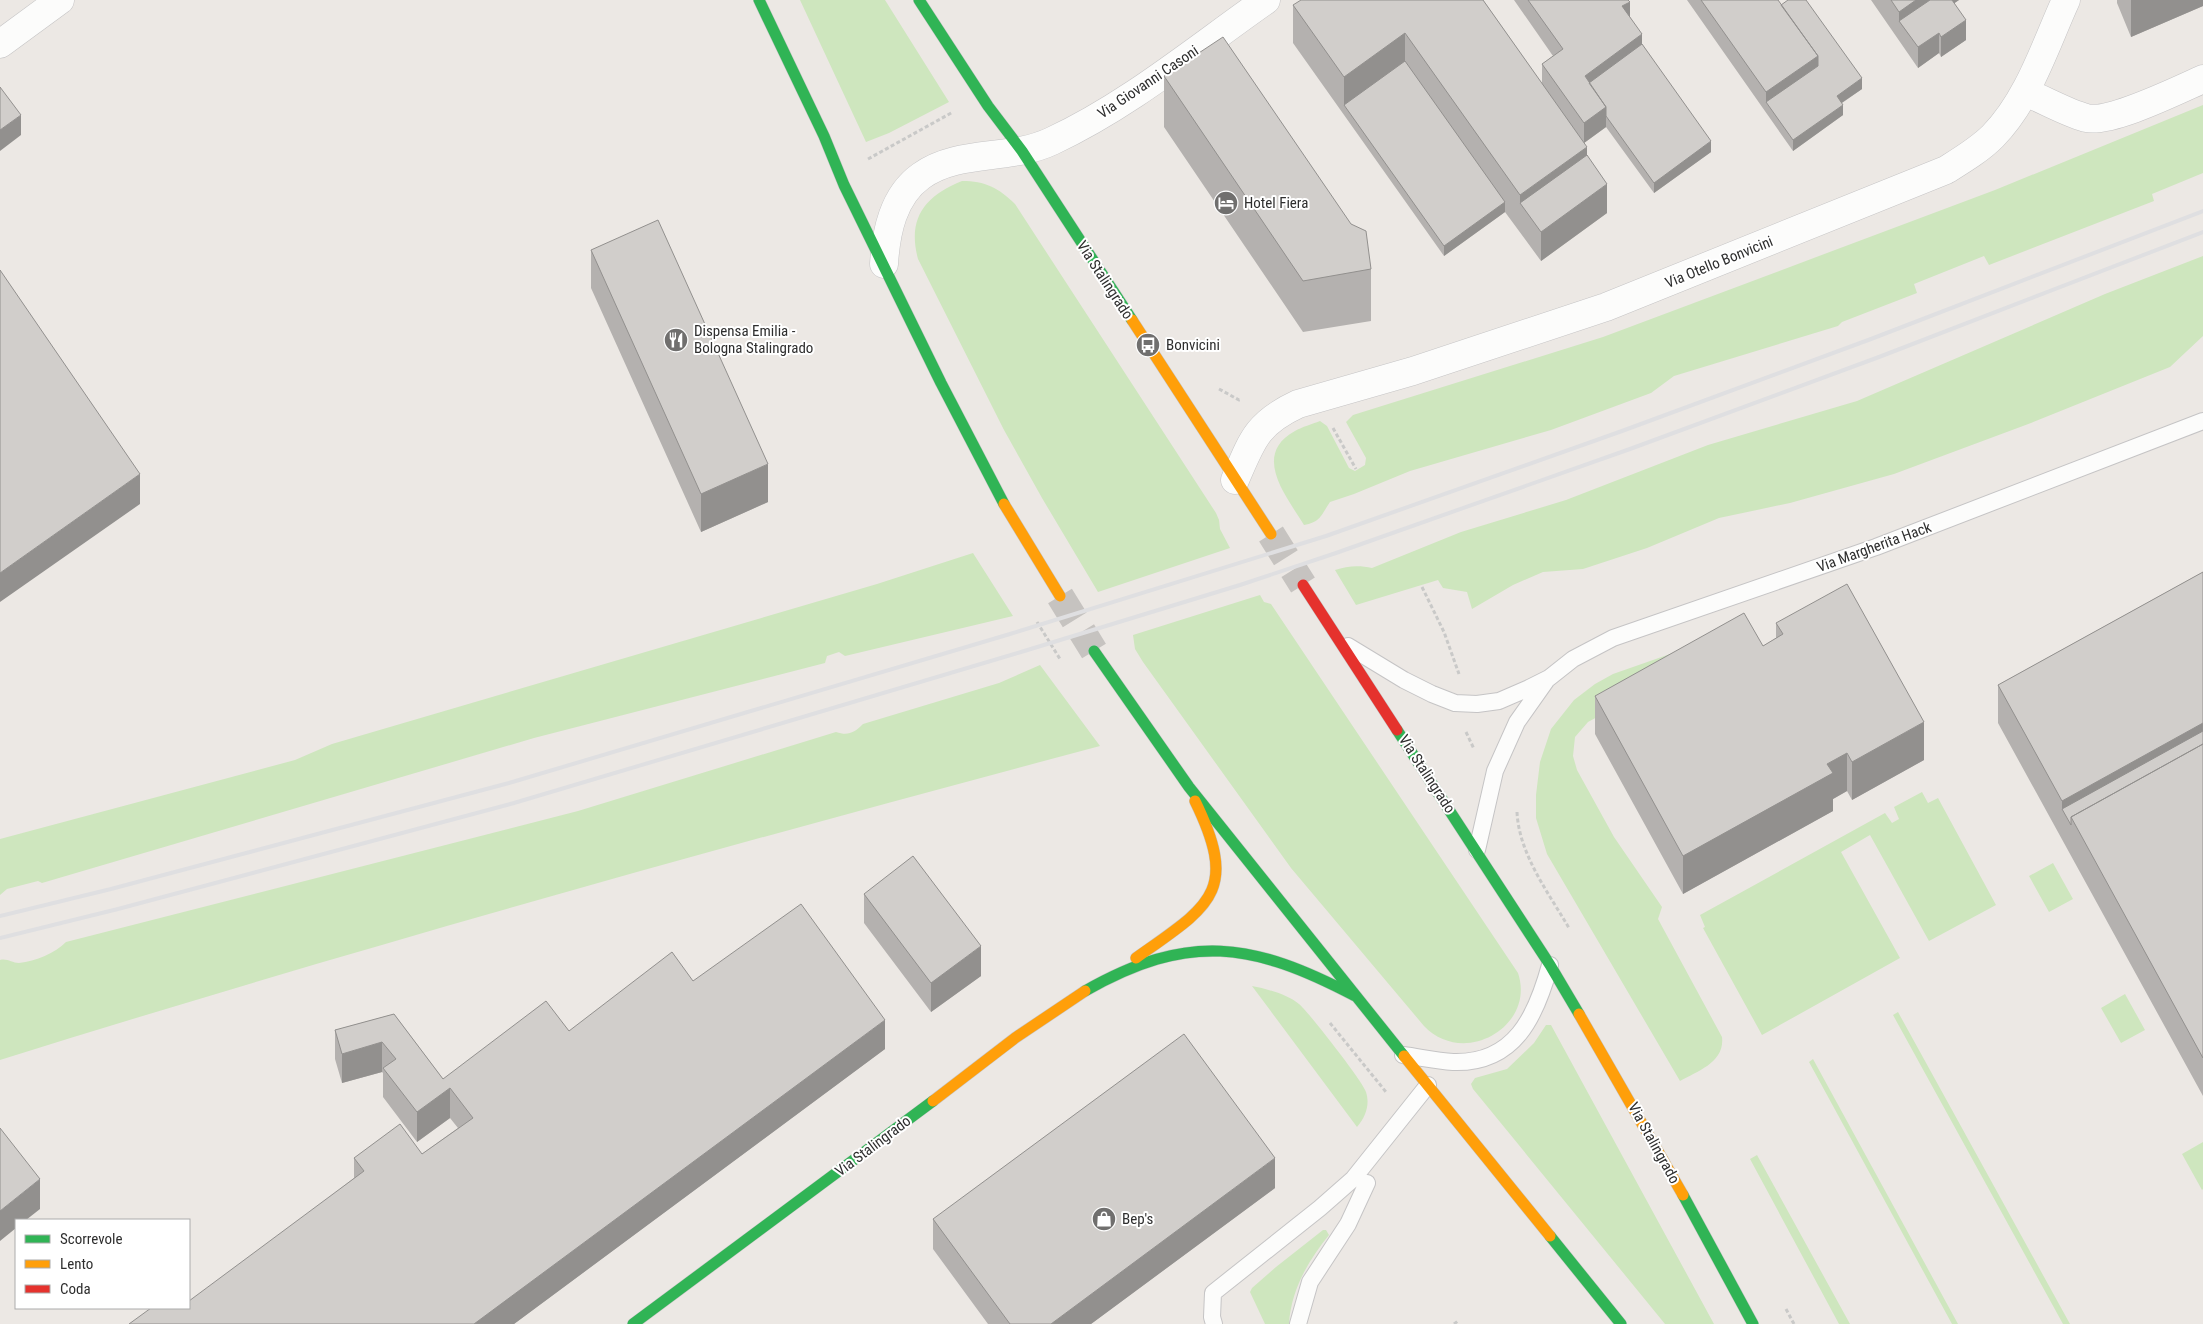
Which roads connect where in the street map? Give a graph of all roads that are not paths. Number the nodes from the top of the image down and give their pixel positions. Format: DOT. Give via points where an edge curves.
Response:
graph roads {
  1 [pos="60,0"];
  2 [pos="759,0"];
  3 [pos="919,0"];
  4 [pos="1266,0"];
  5 [pos="2066,0"];
  6 [pos="0,44"];
  7 [pos="2203,79"];
  8 [pos="2025,92"];
  9 [pos="1022,151"];
  10 [pos="884,264"];
  11 [pos="2203,421"];
  12 [pos="1235,480"];
  13 [pos="1271,534"];
  14 [pos="1303,585"];
  15 [pos="1060,596"];
  16 [pos="1338,638"];
  17 [pos="1094,651"];
  18 [pos="1549,678"];
  19 [pos="1189,788"];
  20 [pos="1476,850"];
  21 [pos="1550,965"];
  22 [pos="1117,973"];
  23 [pos="1355,996"];
  24 [pos="1403,1055"];
  25 [pos="1428,1085"];
  26 [pos="1367,1183"];
  27 [pos="633,1324"];
  28 [pos="1214,1324"];
  29 [pos="1298,1324"];
  30 [pos="1621,1324"];
  31 [pos="1753,1324"];
  1 -- 6 [label="street"];
  2 -- 10 [label="main road"];
  3 -- 9 [label="main road, Via Stalingrado" via="988,106"];
  4 -- 9 [label="street, Via Giovanni Casoni" via="1118,106 1051,142"];
  5 -- 8 [label="street, Via Otello Bonvicini"];
  7 -- 8 [label="street" via="2097,119 2086,118"];
  8 -- 12 [label="street, Via Otello Bonvicini" via="2006,122 1979,149 1923,181 1606,307 1413,371 1309,400 1283,411 1260,428"];
  9 -- 10 [label="street" via="950,162 919,177 907,190 890,220"];
  9 -- 12 [label="main road, Via Stalingrado"];
  10 -- 15 [label="main road" via="974,448"];
  11 -- 18 [label="lane, Via Margherita Hack" via="1876,547 1613,638 1573,659"];
  12 -- 13 [label="main road, Via Stalingrado"];
  14 -- 16 [label="main road, Via Stalingrado"];
  16 -- 18 [label="lane, Via Margherita Hack" via="1404,680 1455,703 1489,704"];
  16 -- 20 [label="main road, Via Stalingrado"];
  17 -- 19 [label="main road, Via Stalingrado"];
  18 -- 20 [label="lane, Via Margherita Hack" via="1517,722 1495,770"];
  19 -- 22 [label="main road, Via Stalingrado" via="1216,859 1216,882 1188,920"];
  19 -- 23 [label="main road, Via Stalingrado"];
  20 -- 21 [label="main road, Via Stalingrado"];
  21 -- 24 [label="lane" via="1538,1004 1523,1029 1503,1050 1491,1056 1452,1062"];
  21 -- 31 [label="main road, Via Stalingrado" via="1660,1153"];
  22 -- 23 [label="main road, Via Stalingrado" via="1173,954 1200,950 1243,951 1292,964"];
  22 -- 27 [label="main road, Via Stalingrado" via="1042,1020"];
  23 -- 24 [label="main road, Via Stalingrado"];
  24 -- 25 [label="main road, Via Stalingrado"];
  25 -- 28 [label="lane" via="1353,1180 1213,1293"];
  25 -- 30 [label="main road, Via Stalingrado"];
  26 -- 29 [label="lane" via="1348,1224 1310,1282"];
}
